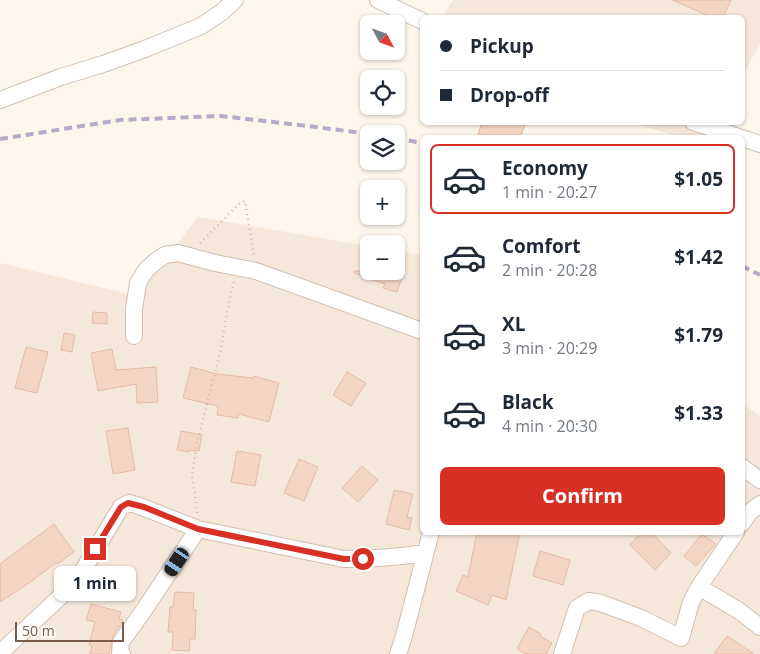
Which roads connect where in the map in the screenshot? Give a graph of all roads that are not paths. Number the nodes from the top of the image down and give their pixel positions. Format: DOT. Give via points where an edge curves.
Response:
graph roads {
  1 [pos="235,0"];
  2 [pos="378,0"];
  3 [pos="420,20"];
  4 [pos="0,100"];
  5 [pos="702,125"];
  6 [pos="733,135"];
  7 [pos="745,139"];
  8 [pos="760,144"];
  9 [pos="420,330"];
  10 [pos="134,336"];
  11 [pos="745,469"];
  12 [pos="760,480"];
  13 [pos="760,504"];
  14 [pos="745,518"];
  15 [pos="198,529"];
  16 [pos="430,535"];
  17 [pos="734,535"];
  18 [pos="425,552"];
  19 [pos="699,587"];
  20 [pos="760,627"];
  21 [pos="0,653"];
  22 [pos="122,654"];
  23 [pos="398,654"];
  24 [pos="562,654"];
  1 -- 4 [label="street" via="201,26"];
  2 -- 3 [label="street"];
  5 -- 6 [label="street"];
  7 -- 8 [label="street"];
  9 -- 10 [label="street" via="256,271 178,253 156,261 138,283"];
  11 -- 12 [label="street"];
  13 -- 14 [label="street"];
  15 -- 18 [label="street" via="344,559"];
  15 -- 21 [label="street" via="137,504 128,503 121,507 76,582"];
  15 -- 22 [label="street" via="121,642"];
  16 -- 18 [label="street"];
  17 -- 19 [label="street"];
  18 -- 23 [label="street"];
  19 -- 20 [label="street"];
  19 -- 24 [label="street" via="691,602 682,638 642,618 601,603 588,602 577,608"];
}
